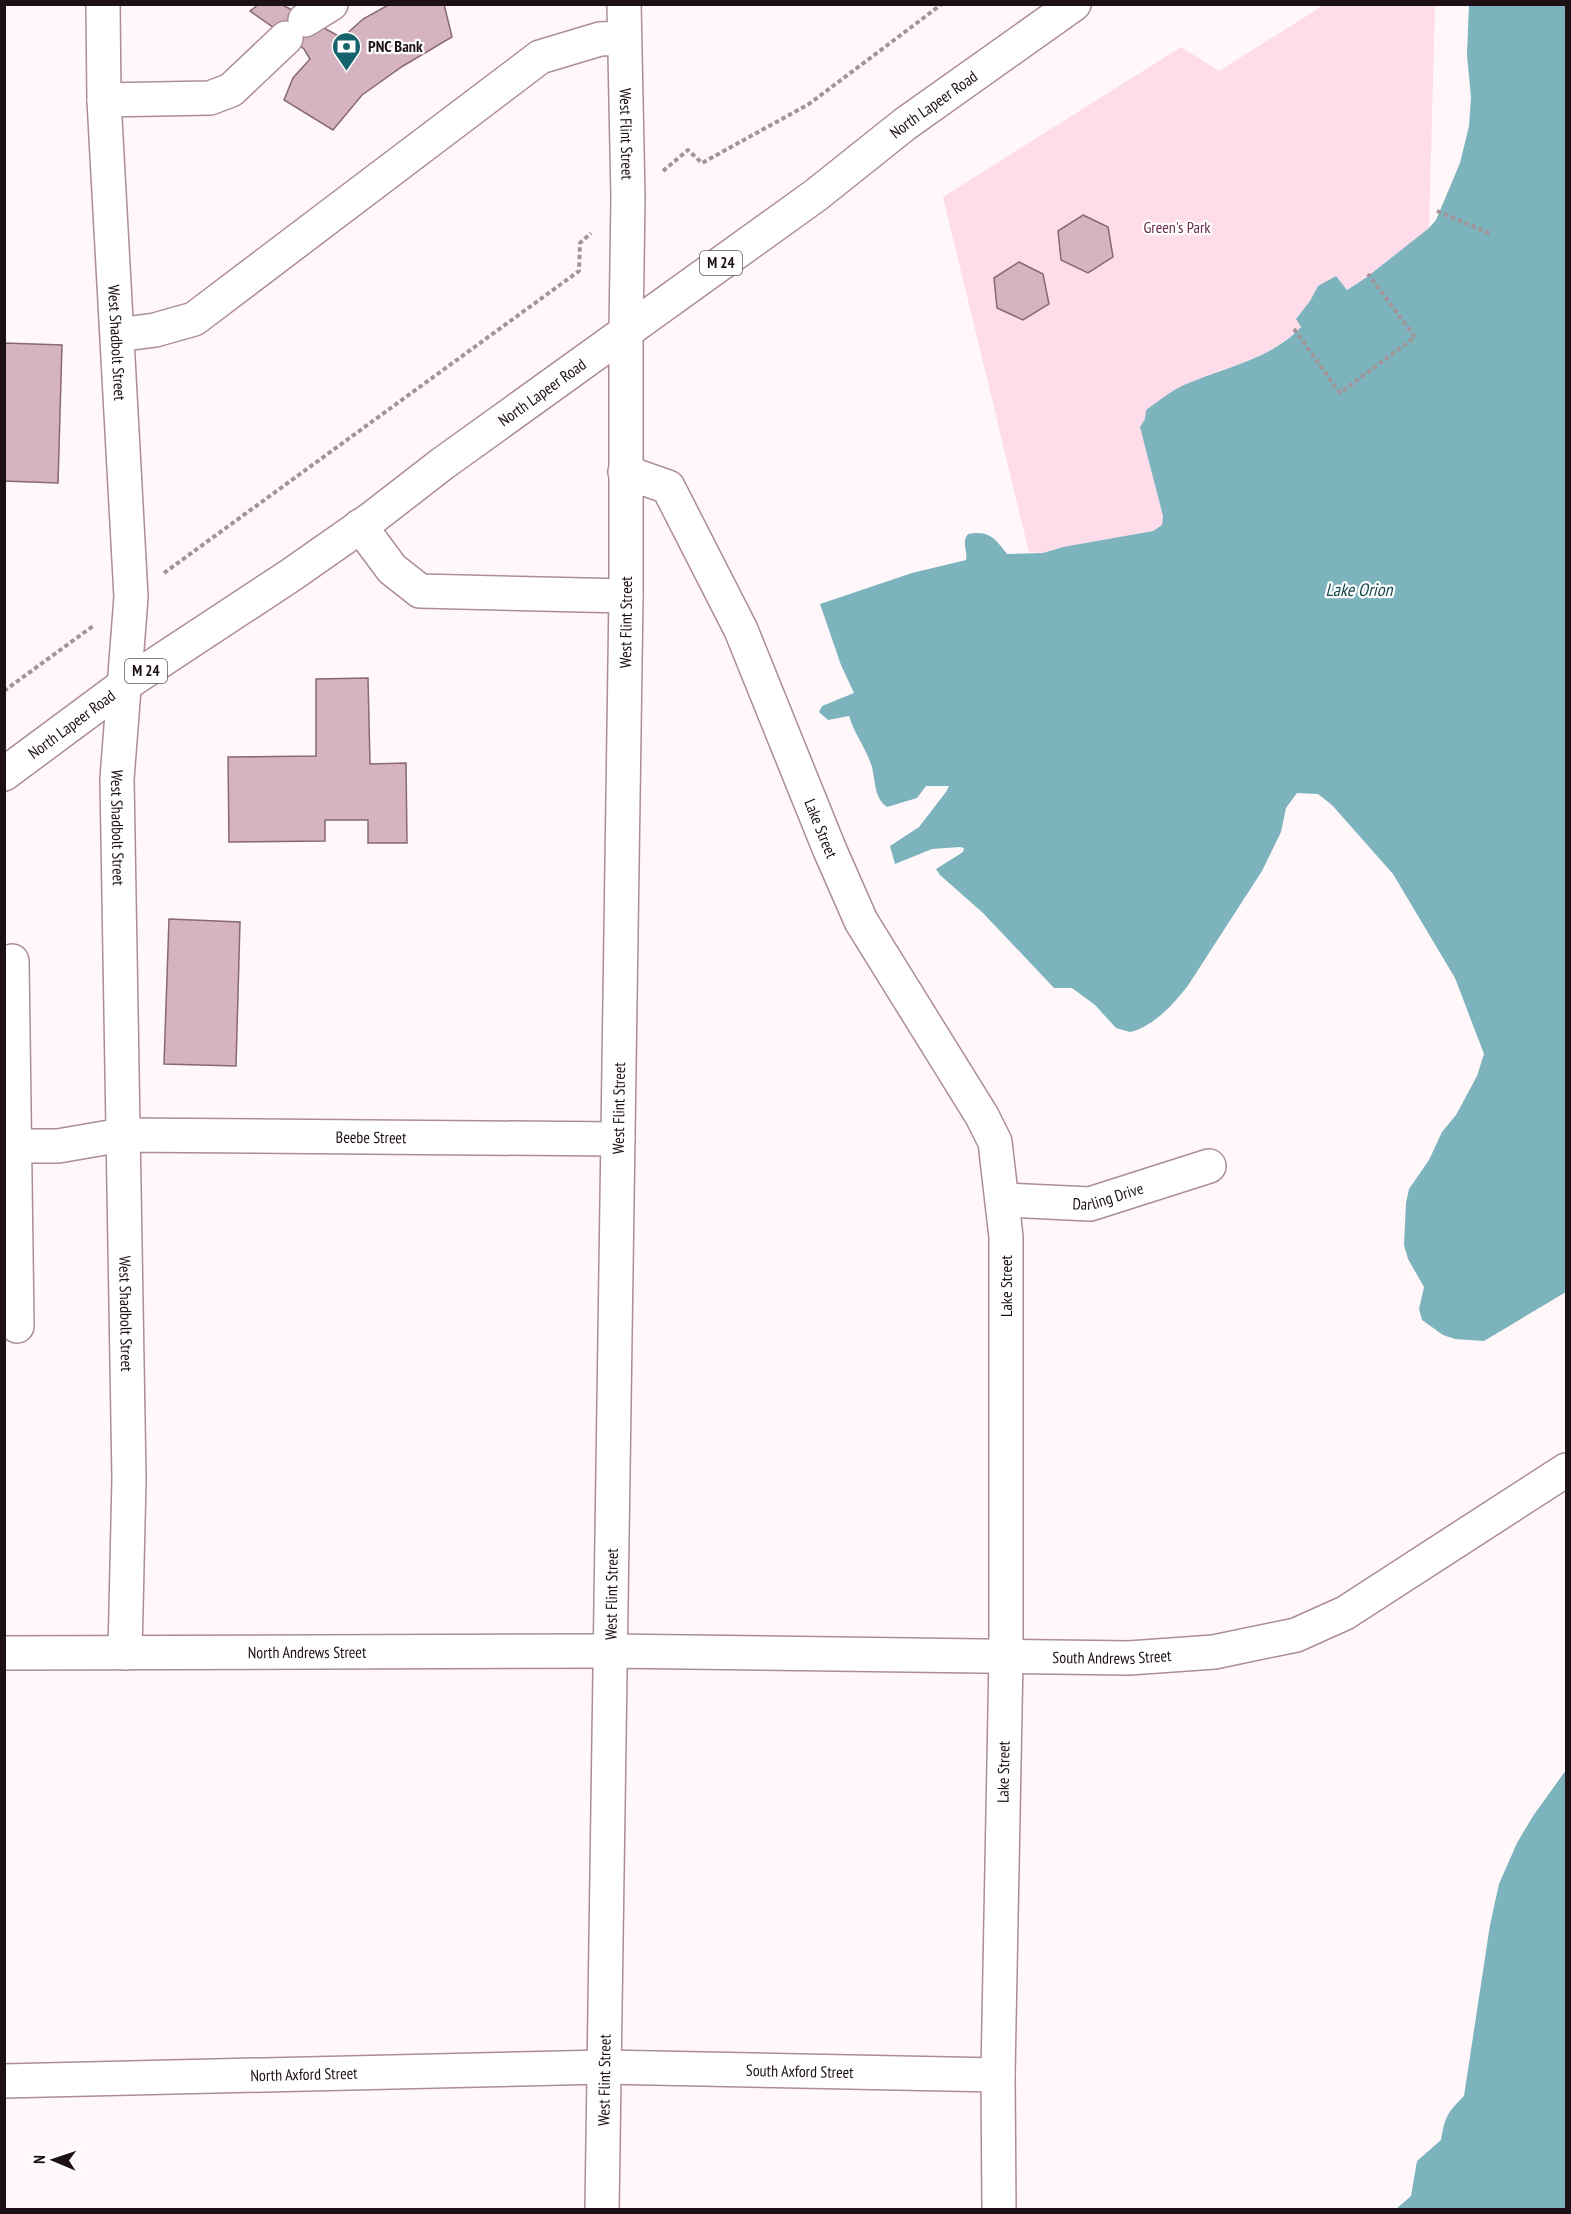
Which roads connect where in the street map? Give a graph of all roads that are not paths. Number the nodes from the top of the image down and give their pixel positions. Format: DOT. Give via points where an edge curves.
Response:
graph roads {
  1 [pos="104,4"];
  2 [pos="624,4"];
  3 [pos="1074,4"];
  4 [pos="308,21"];
  5 [pos="624,38"];
  6 [pos="104,100"];
  7 [pos="626,332"];
  8 [pos="118,335"];
  9 [pos="625,472"];
  10 [pos="360,526"];
  11 [pos="626,596"];
  12 [pos="124,685"];
  13 [pos="4,774"];
  14 [pos="4,966"];
  15 [pos="122,1135"];
  16 [pos="618,1139"];
  17 [pos="10,1146"];
  18 [pos="1209,1166"];
  19 [pos="1003,1200"];
  20 [pos="17,1326"];
  21 [pos="1566,1470"];
  22 [pos="610,1651"];
  23 [pos="4,1653"];
  24 [pos="125,1653"];
  25 [pos="1005,1658"];
  26 [pos="604,2067"];
  27 [pos="998,2074"];
  28 [pos="4,2082"];
  29 [pos="602,2210"];
  30 [pos="999,2210"];
  1 -- 6 [label="street, West Shadbolt Street"];
  2 -- 5 [label="street, West Flint Street"];
  3 -- 7 [label="street, North Lapeer Road / M 24" via="905,124 816,195"];
  4 -- 6 [label="street" via="231,90 210,98"];
  5 -- 7 [label="street, West Flint Street"];
  5 -- 8 [label="street" via="600,39 540,57 194,319"];
  6 -- 8 [label="street, West Shadbolt Street"];
  7 -- 9 [label="street, West Flint Street"];
  7 -- 10 [label="street, North Lapeer Road / M 24"];
  8 -- 12 [label="street, West Shadbolt Street" via="131,597"];
  9 -- 11 [label="street, West Flint Street"];
  9 -- 19 [label="street, Lake Street" via="668,487 741,630 861,921 995,1142"];
  10 -- 11 [label="street" via="392,569 420,591"];
  10 -- 12 [label="street, North Lapeer Road / M 24"];
  11 -- 16 [label="street, West Flint Street"];
  12 -- 13 [label="street, North Lapeer Road / M 24"];
  12 -- 15 [label="street, West Shadbolt Street" via="117,779"];
  14 -- 17 [label="street" via="12,960"];
  15 -- 16 [label="street, Beebe Street"];
  15 -- 17 [label="street, Beebe Street" via="58,1146"];
  15 -- 24 [label="street, West Shadbolt Street" via="129,1479"];
  16 -- 22 [label="street, West Flint Street"];
  17 -- 20 [label="street"];
  18 -- 19 [label="street, Darling Drive" via="1090,1204"];
  19 -- 25 [label="street, Lake Street"];
  21 -- 25 [label="street, South Andrews Street" via="1345,1613 1296,1635 1215,1652 1129,1658"];
  22 -- 24 [label="street, North Andrews Street"];
  22 -- 25 [label="street, South Andrews Street"];
  22 -- 26 [label="street, West Flint Street"];
  23 -- 24 [label="street, North Andrews Street"];
  25 -- 27 [label="street, Lake Street"];
  26 -- 27 [label="street, South Axford Street"];
  26 -- 28 [label="street, North Axford Street"];
  26 -- 29 [label="street, West Flint Street"];
  27 -- 30 [label="street, Lake Street"];
}
